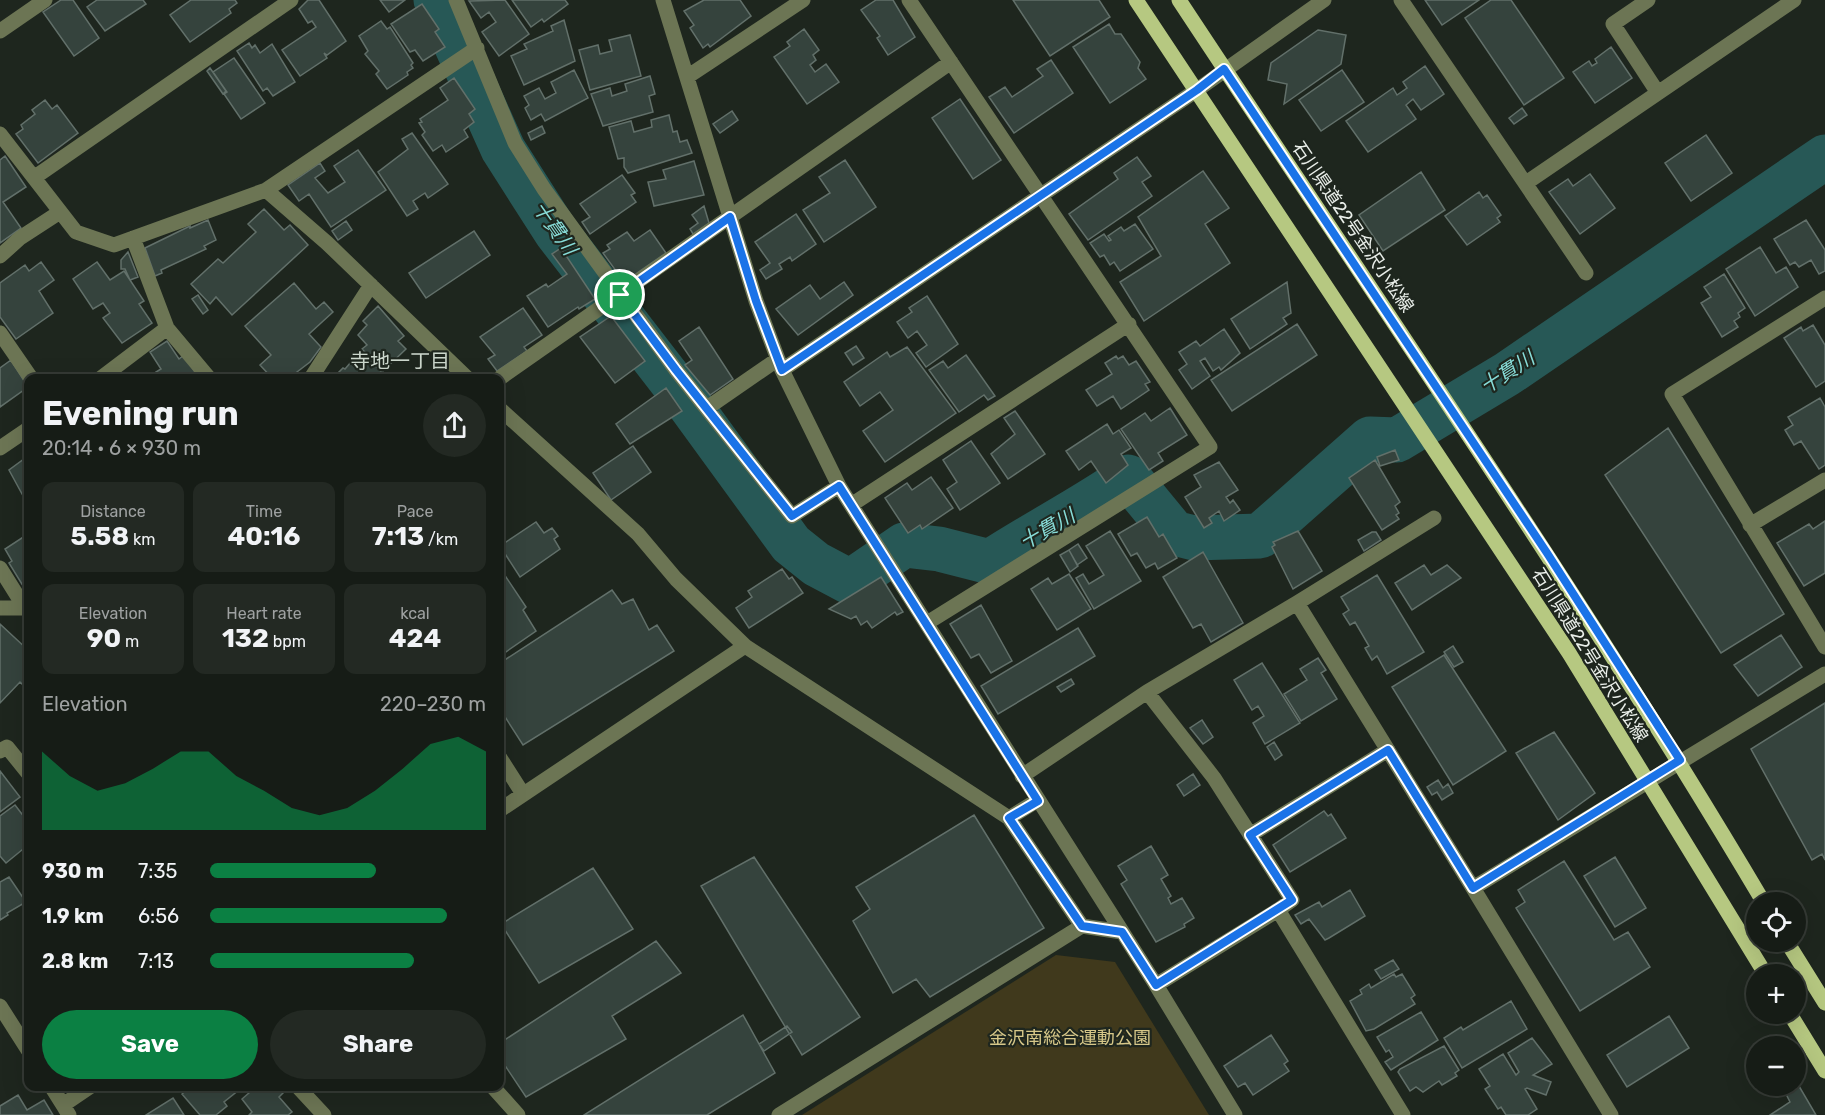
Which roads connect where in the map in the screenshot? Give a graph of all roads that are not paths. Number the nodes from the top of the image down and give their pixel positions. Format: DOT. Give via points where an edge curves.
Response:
graph roads {
  1 [pos="45,0"];
  2 [pos="291,0"];
  3 [pos="456,0"];
  4 [pos="663,0"];
  5 [pos="803,0"];
  6 [pos="909,0"];
  7 [pos="1136,0"];
  8 [pos="1179,0"];
  9 [pos="1324,0"];
  10 [pos="1401,0"];
  11 [pos="1648,0"];
  12 [pos="1794,0"];
  13 [pos="0,31"];
  14 [pos="474,51"];
  15 [pos="951,62"];
  16 [pos="1224,69"];
  17 [pos="687,77"];
  18 [pos="1197,90"];
  19 [pos="1658,93"];
  20 [pos="0,134"];
  21 [pos="35,177"];
  22 [pos="1526,183"];
  23 [pos="266,190"];
  24 [pos="1041,195"];
  25 [pos="60,212"];
  26 [pos="730,217"];
  27 [pos="133,238"];
  28 [pos="0,256"];
  29 [pos="1586,273"];
  30 [pos="371,285"];
  31 [pos="1825,298"];
  32 [pos="613,299"];
  33 [pos="1129,324"];
  34 [pos="167,328"];
  35 [pos="0,333"];
  36 [pos="780,365"];
  37 [pos="29,374"];
  38 [pos="106,374"];
  39 [pos="207,374"];
  40 [pos="314,374"];
  41 [pos="462,374"];
  42 [pos="504,375"];
  43 [pos="707,408"];
  44 [pos="504,413"];
  45 [pos="24,432"];
  46 [pos="0,448"];
  47 [pos="1825,480"];
  48 [pos="839,486"];
  49 [pos="851,505"];
  50 [pos="1434,518"];
  51 [pos="1750,525"];
  52 [pos="0,568"];
  53 [pos="1297,603"];
  54 [pos="24,604"];
  55 [pos="0,608"];
  56 [pos="24,608"];
  57 [pos="927,623"];
  58 [pos="745,646"];
  59 [pos="1825,646"];
  60 [pos="1825,674"];
  61 [pos="1147,692"];
  62 [pos="1388,750"];
  63 [pos="0,751"];
  64 [pos="1680,760"];
  65 [pos="504,764"];
  66 [pos="24,768"];
  67 [pos="1022,776"];
  68 [pos="1646,782"];
  69 [pos="524,794"];
  70 [pos="1038,801"];
  71 [pos="504,807"];
  72 [pos="1009,818"];
  73 [pos="1250,835"];
  74 [pos="1473,888"];
  75 [pos="1758,892"];
  76 [pos="1278,910"];
  77 [pos="1082,926"];
  78 [pos="1122,932"];
  79 [pos="1793,952"];
  80 [pos="1759,964"];
  81 [pos="1156,985"];
  82 [pos="1825,1003"];
  83 [pos="0,1006"];
  84 [pos="1796,1024"];
  85 [pos="24,1044"];
  86 [pos="1825,1071"];
  87 [pos="54,1091"];
  88 [pos="86,1091"];
  89 [pos="302,1091"];
  90 [pos="496,1091"];
  91 [pos="66,1110"];
  92 [pos="324,1115"];
  93 [pos="518,1115"];
  94 [pos="779,1115"];
  95 [pos="1235,1115"];
  96 [pos="1403,1115"];
  97 [pos="1611,1115"];
  1 -- 13 [label="street"];
  2 -- 21 [label="street"];
  3 -- 14 [label="street"];
  4 -- 17 [label="street"];
  5 -- 17 [label="street"];
  6 -- 15 [label="street"];
  7 -- 18 [label="main road, 石川県道22号金沢小松線"];
  8 -- 16 [label="main road, 石川県道22号金沢小松線"];
  9 -- 16 [label="street"];
  10 -- 22 [label="street"];
  11 -- 19 [label="street" via="1613,24"];
  12 -- 19 [label="street"];
  14 -- 23 [label="street"];
  14 -- 32 [label="street" via="515,143"];
  15 -- 24 [label="street"];
  15 -- 26 [label="street"];
  16 -- 18 [label="street"];
  16 -- 64 [label="main road, 石川県道22号金沢小松線" via="1547,553"];
  17 -- 26 [label="street"];
  18 -- 24 [label="street"];
  18 -- 68 [label="main road, 石川県道22号金沢小松線" via="1569,653"];
  19 -- 22 [label="street"];
  20 -- 21 [label="street"];
  21 -- 25 [label="street"];
  22 -- 29 [label="street"];
  23 -- 27 [label="street"];
  23 -- 30 [label="street"];
  24 -- 33 [label="street"];
  24 -- 36 [label="street"];
  25 -- 27 [label="street" via="76,232 114,245"];
  25 -- 28 [label="street"];
  26 -- 32 [label="street"];
  26 -- 36 [label="street"];
  27 -- 34 [label="street"];
  30 -- 40 [label="street"];
  30 -- 41 [label="street"];
  31 -- 51 [label="street" via="1672,394"];
  32 -- 42 [label="street"];
  32 -- 43 [label="street"];
  33 -- 49 [label="street"];
  33 -- 57 [label="street" via="1210,447"];
  34 -- 38 [label="street"];
  34 -- 39 [label="street"];
  35 -- 37 [label="street"];
  36 -- 43 [label="street"];
  36 -- 48 [label="street"];
  43 -- 48 [label="street" via="792,516"];
  44 -- 58 [label="street" via="638,534 676,579"];
  45 -- 46 [label="street"];
  47 -- 51 [label="street"];
  48 -- 49 [label="street"];
  49 -- 57 [label="street"];
  50 -- 53 [label="street"];
  51 -- 59 [label="street"];
  52 -- 54 [label="street"];
  53 -- 61 [label="street"];
  53 -- 62 [label="street"];
  55 -- 56 [label="street"];
  57 -- 67 [label="street"];
  58 -- 69 [label="street"];
  58 -- 72 [label="street"];
  60 -- 64 [label="street"];
  61 -- 67 [label="street"];
  61 -- 73 [label="street" via="1214,778"];
  62 -- 73 [label="street"];
  62 -- 74 [label="street"];
  63 -- 66 [label="street" via="7,747"];
  64 -- 68 [label="street"];
  64 -- 75 [label="main road, 石川県道22号金沢小松線"];
  65 -- 69 [label="street"];
  67 -- 70 [label="street"];
  68 -- 74 [label="street"];
  68 -- 80 [label="main road, 石川県道22号金沢小松線"];
  69 -- 71 [label="street"];
  70 -- 72 [label="street"];
  70 -- 78 [label="street"];
  72 -- 77 [label="street"];
  73 -- 76 [label="street" via="1292,900"];
  74 -- 97 [label="street"];
  76 -- 81 [label="street"];
  76 -- 96 [label="street"];
  77 -- 78 [label="street"];
  77 -- 94 [label="street"];
  78 -- 81 [label="street"];
  79 -- 82 [label="main road"];
  81 -- 95 [label="street"];
  83 -- 85 [label="street"];
  84 -- 86 [label="main road"];
  87 -- 91 [label="street"];
  88 -- 91 [label="street"];
  89 -- 92 [label="street"];
  90 -- 93 [label="street"];
}
